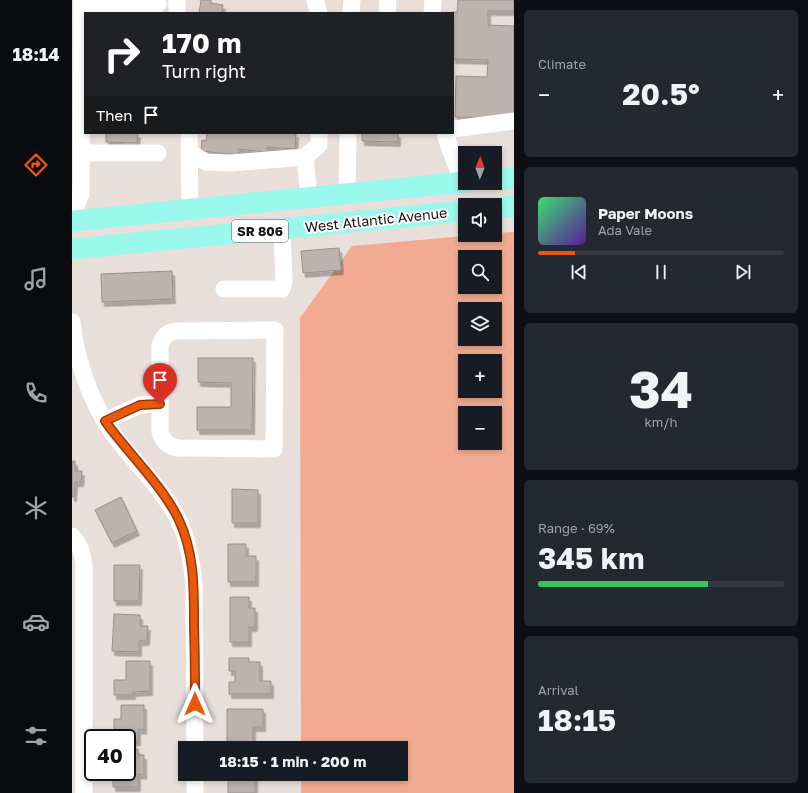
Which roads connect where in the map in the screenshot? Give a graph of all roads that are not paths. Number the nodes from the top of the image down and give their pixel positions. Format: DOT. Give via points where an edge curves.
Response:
graph roads {
  1 [pos="177,0"];
  2 [pos="315,0"];
  3 [pos="352,0"];
  4 [pos="388,0"];
  5 [pos="433,0"];
  6 [pos="82,3"];
  7 [pos="158,4"];
  8 [pos="177,12"];
  9 [pos="319,12"];
  10 [pos="351,12"];
  11 [pos="388,12"];
  12 [pos="432,12"];
  13 [pos="83,80"];
  14 [pos="514,121"];
  15 [pos="454,129"];
  16 [pos="189,134"];
  17 [pos="319,134"];
  18 [pos="348,134"];
  19 [pos="445,134"];
  20 [pos="189,152"];
  21 [pos="81,153"];
  22 [pos="158,153"];
  23 [pos="305,157"];
  24 [pos="458,168"];
  25 [pos="514,178"];
  26 [pos="502,179"];
  27 [pos="458,183"];
  28 [pos="347,194"];
  29 [pos="309,198"];
  30 [pos="514,206"];
  31 [pos="502,207"];
  32 [pos="190,209"];
  33 [pos="458,212"];
  34 [pos="72,215"];
  35 [pos="72,221"];
  36 [pos="282,229"];
  37 [pos="72,250"];
  38 [pos="224,289"];
  39 [pos="72,322"];
  40 [pos="160,404"];
  41 [pos="105,421"];
  42 [pos="72,536"];
  43 [pos="195,741"];
  44 [pos="195,781"];
  45 [pos="84,793"];
  46 [pos="195,793"];
  1 -- 8 [label="street"];
  2 -- 9 [label="street"];
  3 -- 10 [label="street"];
  4 -- 11 [label="street"];
  5 -- 12 [label="street"];
  6 -- 7 [label="street"];
  6 -- 13 [label="street"];
  13 -- 21 [label="street"];
  14 -- 15 [label="street"];
  16 -- 20 [label="street"];
  17 -- 23 [label="street" via="319,145"];
  18 -- 28 [label="street"];
  19 -- 24 [label="street"];
  20 -- 23 [label="street" via="206,162 231,163"];
  20 -- 32 [label="street"];
  21 -- 22 [label="street"];
  21 -- 34 [label="street" via="81,194"];
  23 -- 29 [label="street"];
  25 -- 26 [label="main road"];
  27 -- 28 [label="main road, West Atlantic Avenue / SR 806"];
  28 -- 29 [label="main road, West Atlantic Avenue / SR 806"];
  29 -- 32 [label="main road, West Atlantic Avenue / SR 806"];
  30 -- 31 [label="main road"];
  32 -- 35 [label="main road, West Atlantic Avenue / SR 806"];
  33 -- 36 [label="main road, West Atlantic Avenue / SR 806"];
  36 -- 37 [label="main road, West Atlantic Avenue / SR 806"];
  36 -- 38 [label="street" via="282,289"];
  39 -- 41 [label="street" via="81,369"];
  40 -- 40 [label="street" via="160,432 165,442 174,447 274,449 275,330 168,333 160,346"];
  40 -- 41 [label="street" via="140,405"];
  41 -- 43 [label="street" via="163,494 178,518 187,542 194,585"];
  42 -- 45 [label="street" via="80,547 84,565"];
  44 -- 46 [label="street"];
}
